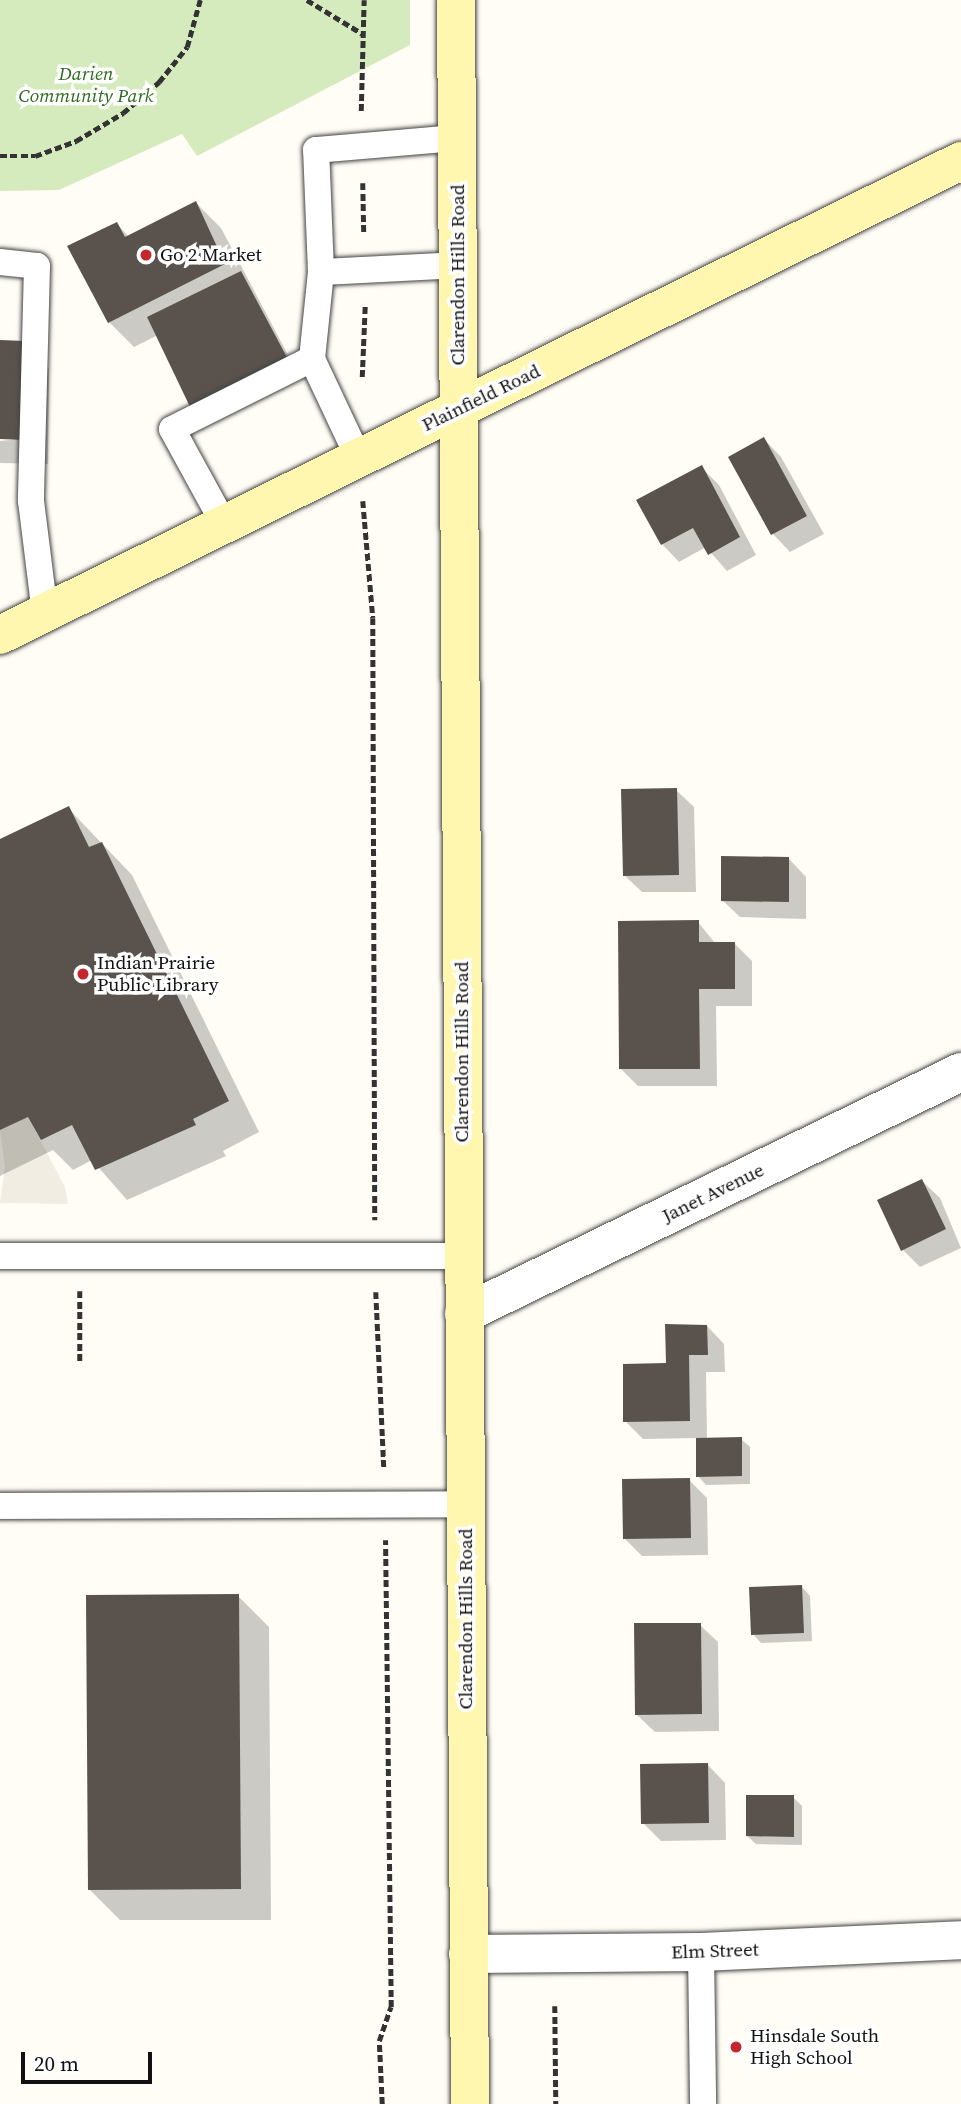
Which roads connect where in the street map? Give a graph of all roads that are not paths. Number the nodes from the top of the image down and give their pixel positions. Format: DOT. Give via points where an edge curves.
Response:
graph roads {
  1 [pos="456,0"];
  2 [pos="457,138"];
  3 [pos="961,161"];
  4 [pos="0,262"];
  5 [pos="457,265"];
  6 [pos="321,272"];
  7 [pos="313,359"];
  8 [pos="458,410"];
  9 [pos="359,458"];
  10 [pos="224,524"];
  11 [pos="45,613"];
  12 [pos="0,635"];
  13 [pos="961,1072"];
  14 [pos="0,1256"];
  15 [pos="464,1256"];
  16 [pos="464,1314"];
  17 [pos="466,1504"];
  18 [pos="0,1506"];
  19 [pos="961,1940"];
  20 [pos="701,1952"];
  21 [pos="468,1954"];
  22 [pos="470,2104"];
  23 [pos="703,2104"];
  1 -- 2 [label="street, Clarendon Hills Road"];
  2 -- 5 [label="street, Clarendon Hills Road"];
  2 -- 6 [label="lane" via="316,150"];
  3 -- 8 [label="street, Plainfield Road"];
  4 -- 11 [label="lane" via="37,265 30,501"];
  5 -- 6 [label="lane"];
  5 -- 8 [label="street, Clarendon Hills Road"];
  6 -- 7 [label="lane"];
  7 -- 9 [label="lane"];
  7 -- 10 [label="lane" via="172,429"];
  8 -- 9 [label="street, Plainfield Road"];
  8 -- 15 [label="street, Clarendon Hills Road"];
  9 -- 10 [label="street, Plainfield Road"];
  10 -- 11 [label="street, Plainfield Road"];
  11 -- 12 [label="street, Plainfield Road"];
  13 -- 16 [label="street, Janet Avenue"];
  14 -- 15 [label="lane"];
  15 -- 16 [label="street, Clarendon Hills Road"];
  16 -- 17 [label="street, Clarendon Hills Road"];
  17 -- 18 [label="lane"];
  17 -- 21 [label="street, Clarendon Hills Road"];
  19 -- 20 [label="street, Elm Street"];
  20 -- 21 [label="street, Elm Street"];
  20 -- 23 [label="lane"];
  21 -- 22 [label="street, Clarendon Hills Road"];
}
